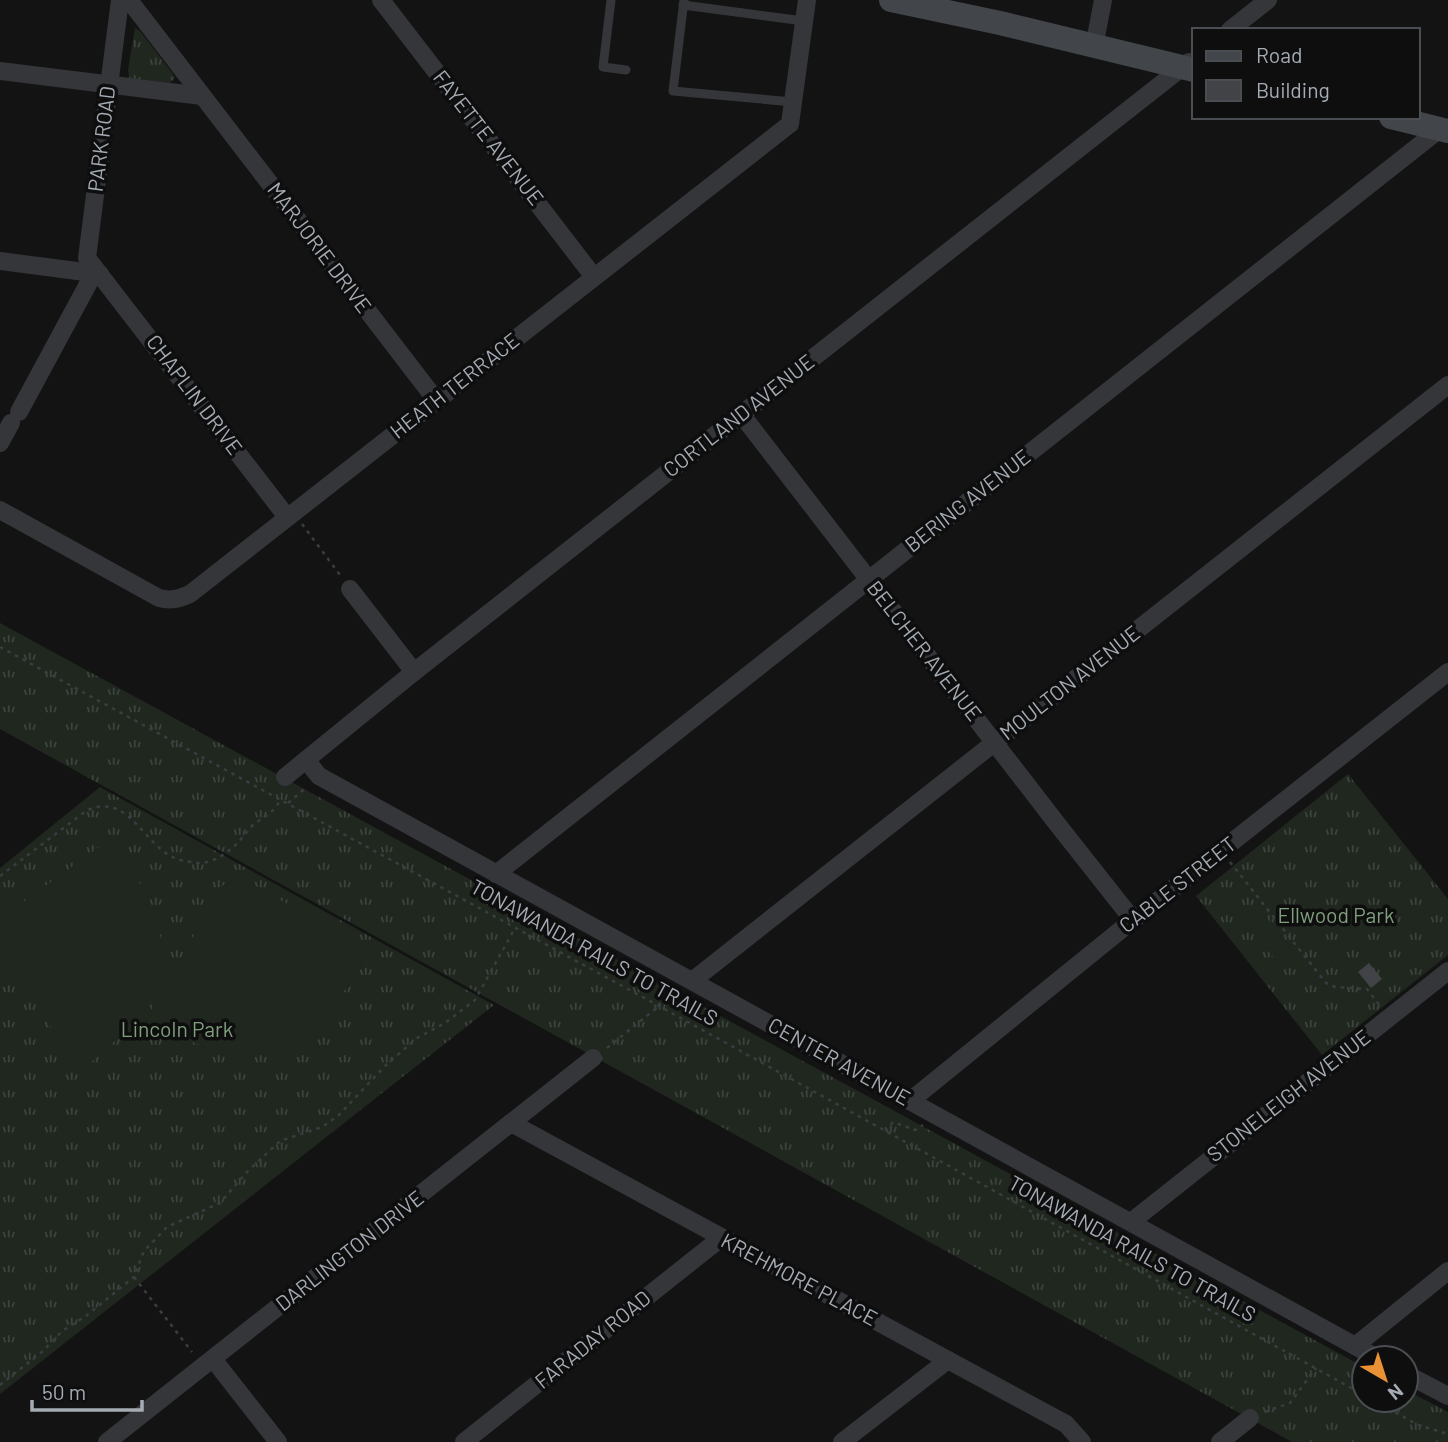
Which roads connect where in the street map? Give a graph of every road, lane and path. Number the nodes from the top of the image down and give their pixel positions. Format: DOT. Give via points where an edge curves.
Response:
graph roads {
  1 [pos="120,0"];
  2 [pos="129,0"];
  3 [pos="381,0"];
  4 [pos="611,0"];
  5 [pos="807,0"];
  6 [pos="891,0"];
  7 [pos="1103,0"];
  8 [pos="1268,0"];
  9 [pos="683,3"];
  10 [pos="804,21"];
  11 [pos="1233,28"];
  12 [pos="1094,47"];
  13 [pos="1190,65"];
  14 [pos="626,69"];
  15 [pos="0,71"];
  16 [pos="109,84"];
  17 [pos="202,96"];
  18 [pos="793,102"];
  19 [pos="1399,119"];
  20 [pos="1444,130"];
  21 [pos="0,261"];
  22 [pos="97,273"];
  23 [pos="594,277"];
  24 [pos="1448,385"];
  25 [pos="436,400"];
  26 [pos="741,414"];
  27 [pos="0,443"];
  28 [pos="0,510"];
  29 [pos="290,515"];
  30 [pos="868,579"];
  31 [pos="350,589"];
  32 [pos="0,647"];
  33 [pos="414,672"];
  34 [pos="1448,672"];
  35 [pos="994,742"];
  36 [pos="306,760"];
  37 [pos="285,777"];
  38 [pos="309,785"];
  39 [pos="281,799"];
  40 [pos="288,803"];
  41 [pos="1228,860"];
  42 [pos="496,874"];
  43 [pos="0,876"];
  44 [pos="1133,920"];
  45 [pos="515,928"];
  46 [pos="1448,971"];
  47 [pos="692,981"];
  48 [pos="659,1006"];
  49 [pos="1385,1011"];
  50 [pos="593,1058"];
  51 [pos="910,1101"];
  52 [pos="926,1119"];
  53 [pos="511,1123"];
  54 [pos="885,1131"];
  55 [pos="1131,1222"];
  56 [pos="721,1238"];
  57 [pos="1448,1271"];
  58 [pos="134,1277"];
  59 [pos="1351,1344"];
  60 [pos="1357,1344"];
  61 [pos="192,1352"];
  62 [pos="213,1359"];
  63 [pos="948,1360"];
  64 [pos="1316,1368"];
  65 [pos="1420,1381"];
  66 [pos="0,1385"];
  67 [pos="1350,1387"];
  68 [pos="1448,1396"];
  69 [pos="1398,1414"];
  70 [pos="1250,1418"];
  71 [pos="1448,1434"];
  72 [pos="107,1442"];
  73 [pos="278,1442"];
  74 [pos="464,1442"];
  75 [pos="842,1442"];
  76 [pos="1082,1442"];
  77 [pos="1220,1442"];
  1 -- 16 [label="street, PARK ROAD"];
  2 -- 17 [label="street, MARJORIE DRIVE"];
  3 -- 23 [label="street, FAYETTE AVENUE"];
  4 -- 14 [label="lane" via="603,67"];
  5 -- 10 [label="street, HEATH TERRACE"];
  6 -- 12 [label="street"];
  7 -- 12 [label="street"];
  8 -- 11 [label="street"];
  9 -- 10 [label="lane"];
  9 -- 18 [label="lane" via="673,91"];
  10 -- 18 [label="street, HEATH TERRACE"];
  12 -- 13 [label="street"];
  13 -- 26 [label="street, CORTLAND AVENUE"];
  15 -- 16 [label="street"];
  16 -- 17 [label="street"];
  16 -- 22 [label="street, PARK ROAD" via="87,258"];
  17 -- 25 [label="street, MARJORIE DRIVE"];
  18 -- 23 [label="street, HEATH TERRACE" via="790,124"];
  19 -- 20 [label="street"];
  20 -- 30 [label="street, BERING AVENUE"];
  21 -- 22 [label="street"];
  22 -- 27 [label="street"];
  22 -- 29 [label="street, CHAPLIN DRIVE"];
  23 -- 25 [label="street, HEATH TERRACE"];
  24 -- 35 [label="street, MOULTON AVENUE"];
  25 -- 29 [label="street, HEATH TERRACE"];
  26 -- 30 [label="street, BELCHER AVENUE"];
  26 -- 33 [label="street, CORTLAND AVENUE"];
  28 -- 29 [label="street, HEATH TERRACE" via="169,600 190,594"];
  29 -- 31 [label="path" via="317,542"];
  30 -- 35 [label="street, BELCHER AVENUE"];
  30 -- 42 [label="street, BERING AVENUE"];
  31 -- 33 [label="street"];
  32 -- 39 [label="path, TONAWANDA RAILS TO TRAILS"];
  33 -- 36 [label="street, CORTLAND AVENUE"];
  34 -- 44 [label="street, CABLE STREET"];
  35 -- 44 [label="street, BELCHER AVENUE"];
  35 -- 47 [label="street, MOULTON AVENUE"];
  36 -- 37 [label="street, CORTLAND AVENUE"];
  36 -- 42 [label="street, CENTER AVENUE" via="319,776"];
  38 -- 40 [label="path"];
  39 -- 40 [label="path, TONAWANDA RAILS TO TRAILS"];
  39 -- 43 [label="path" via="226,853 196,863 167,854 123,813 94,807"];
  40 -- 45 [label="path, TONAWANDA RAILS TO TRAILS"];
  41 -- 49 [label="path" via="1326,983 1367,989"];
  42 -- 47 [label="street, CENTER AVENUE"];
  44 -- 51 [label="street, CABLE STREET"];
  45 -- 48 [label="path, TONAWANDA RAILS TO TRAILS"];
  45 -- 58 [label="path" via="475,1000 417,1038 323,1127 280,1141 220,1203 167,1227 144,1251"];
  46 -- 55 [label="street, STONELEIGH AVENUE"];
  47 -- 51 [label="street, CENTER AVENUE"];
  48 -- 50 [label="path"];
  48 -- 54 [label="path, TONAWANDA RAILS TO TRAILS"];
  50 -- 53 [label="street, DARLINGTON DRIVE"];
  51 -- 55 [label="street, CENTER AVENUE"];
  52 -- 54 [label="path" via="915,1130 893,1122"];
  53 -- 56 [label="street, KREHMORE PLACE"];
  53 -- 62 [label="street, DARLINGTON DRIVE"];
  54 -- 64 [label="path, TONAWANDA RAILS TO TRAILS"];
  55 -- 59 [label="street, CENTER AVENUE"];
  56 -- 63 [label="street, KREHMORE PLACE"];
  56 -- 74 [label="street, FARADAY ROAD"];
  57 -- 60 [label="street"];
  58 -- 61 [label="path"];
  58 -- 66 [label="path"];
  62 -- 72 [label="street, DARLINGTON DRIVE"];
  62 -- 73 [label="street"];
  63 -- 75 [label="street"];
  63 -- 76 [label="street, KREHMORE PLACE" via="1066,1424"];
  64 -- 67 [label="path, TONAWANDA RAILS TO TRAILS"];
  64 -- 70 [label="path" via="1290,1403"];
  65 -- 68 [label="street"];
  69 -- 71 [label="path"];
  70 -- 77 [label="street"];
}
